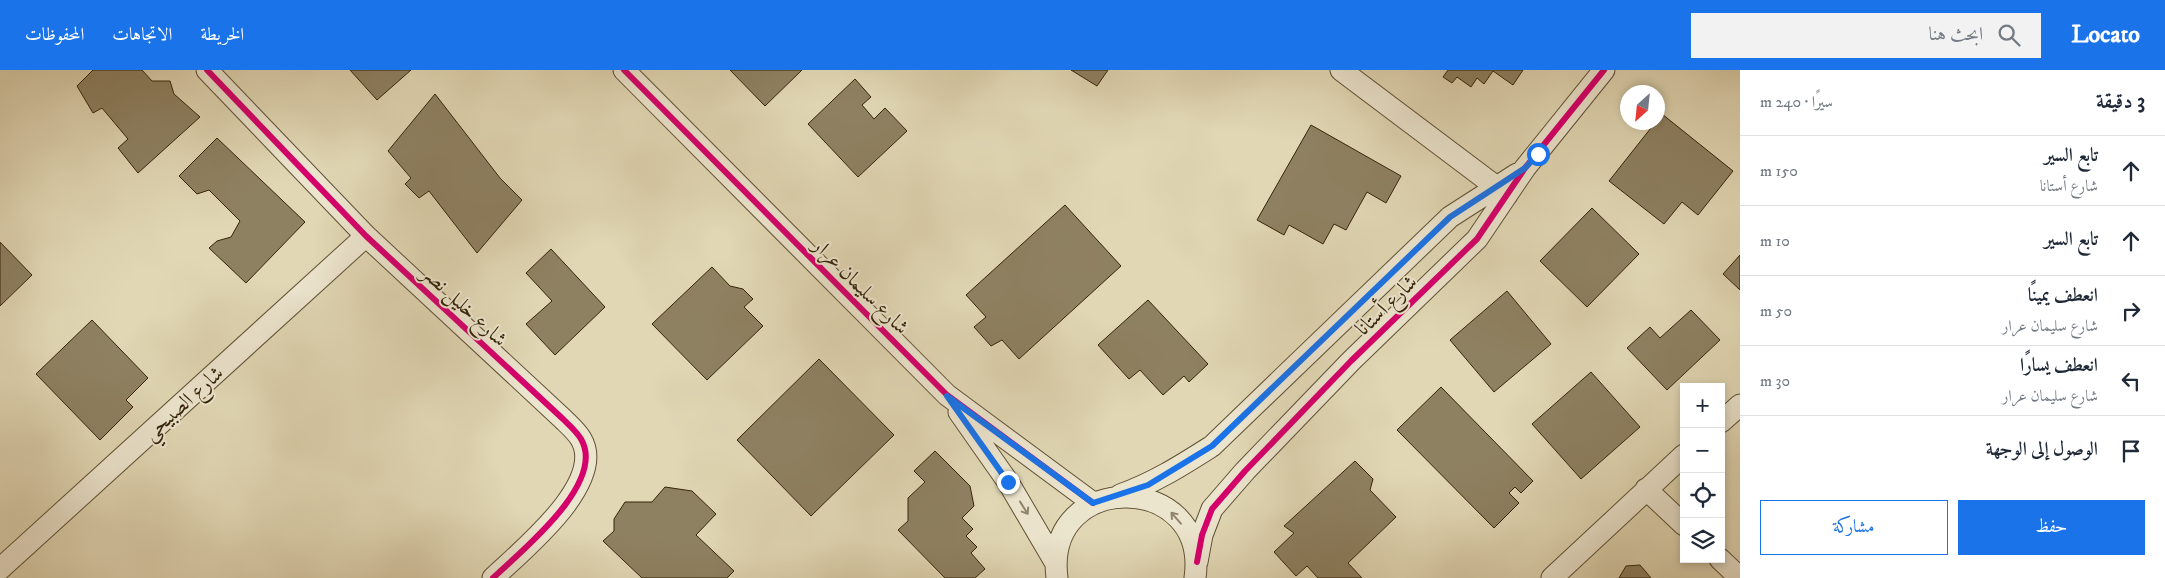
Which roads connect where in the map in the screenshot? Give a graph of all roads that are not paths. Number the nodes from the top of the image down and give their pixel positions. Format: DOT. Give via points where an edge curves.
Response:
graph roads {
  1 [pos="207,70"];
  2 [pos="624,70"];
  3 [pos="1341,70"];
  4 [pos="1604,70"];
  5 [pos="1502,191"];
  6 [pos="366,236"];
  7 [pos="947,396"];
  8 [pos="1740,405"];
  9 [pos="1725,418"];
  10 [pos="1680,459"];
  11 [pos="1646,489"];
  12 [pos="1120,495"];
  13 [pos="1093,503"];
  14 [pos="1680,521"];
  15 [pos="1724,563"];
  16 [pos="0,569"];
  17 [pos="1056,570"];
  18 [pos="1196,570"];
  19 [pos="493,578"];
  20 [pos="1552,578"];
  21 [pos="1740,578"];
  1 -- 6 [label="street, شارع خليل نصر"];
  2 -- 7 [label="street, شارع سليمان عرار"];
  3 -- 5 [label="street"];
  4 -- 5 [label="street, شارع أستانا" via="1525,168"];
  5 -- 12 [label="street, شارع أستانا" via="1450,217 1212,446 1148,485"];
  5 -- 18 [label="street, شارع أستانا" via="1477,239 1351,361 1212,509 1202,535"];
  6 -- 16 [label="street, شارع الصبيحي"];
  6 -- 19 [label="street, شارع خليل نصر" via="556,412 582,440 586,458 581,478 561,514"];
  7 -- 13 [label="street, شارع سليمان عرار"];
  7 -- 17 [label="street, شارع سليمان عرار, one-way" via="1008,482"];
  8 -- 9 [label="street"];
  10 -- 11 [label="street"];
  11 -- 14 [label="street"];
  11 -- 20 [label="street"];
  12 -- 13 [label="street, شارع أستانا"];
  18 -- 12 [label="street, one-way" via="1190,535 1173,513 1148,499"];
  13 -- 17 [label="street" via="1074,518 1060,538"];
  15 -- 21 [label="street"];
}
